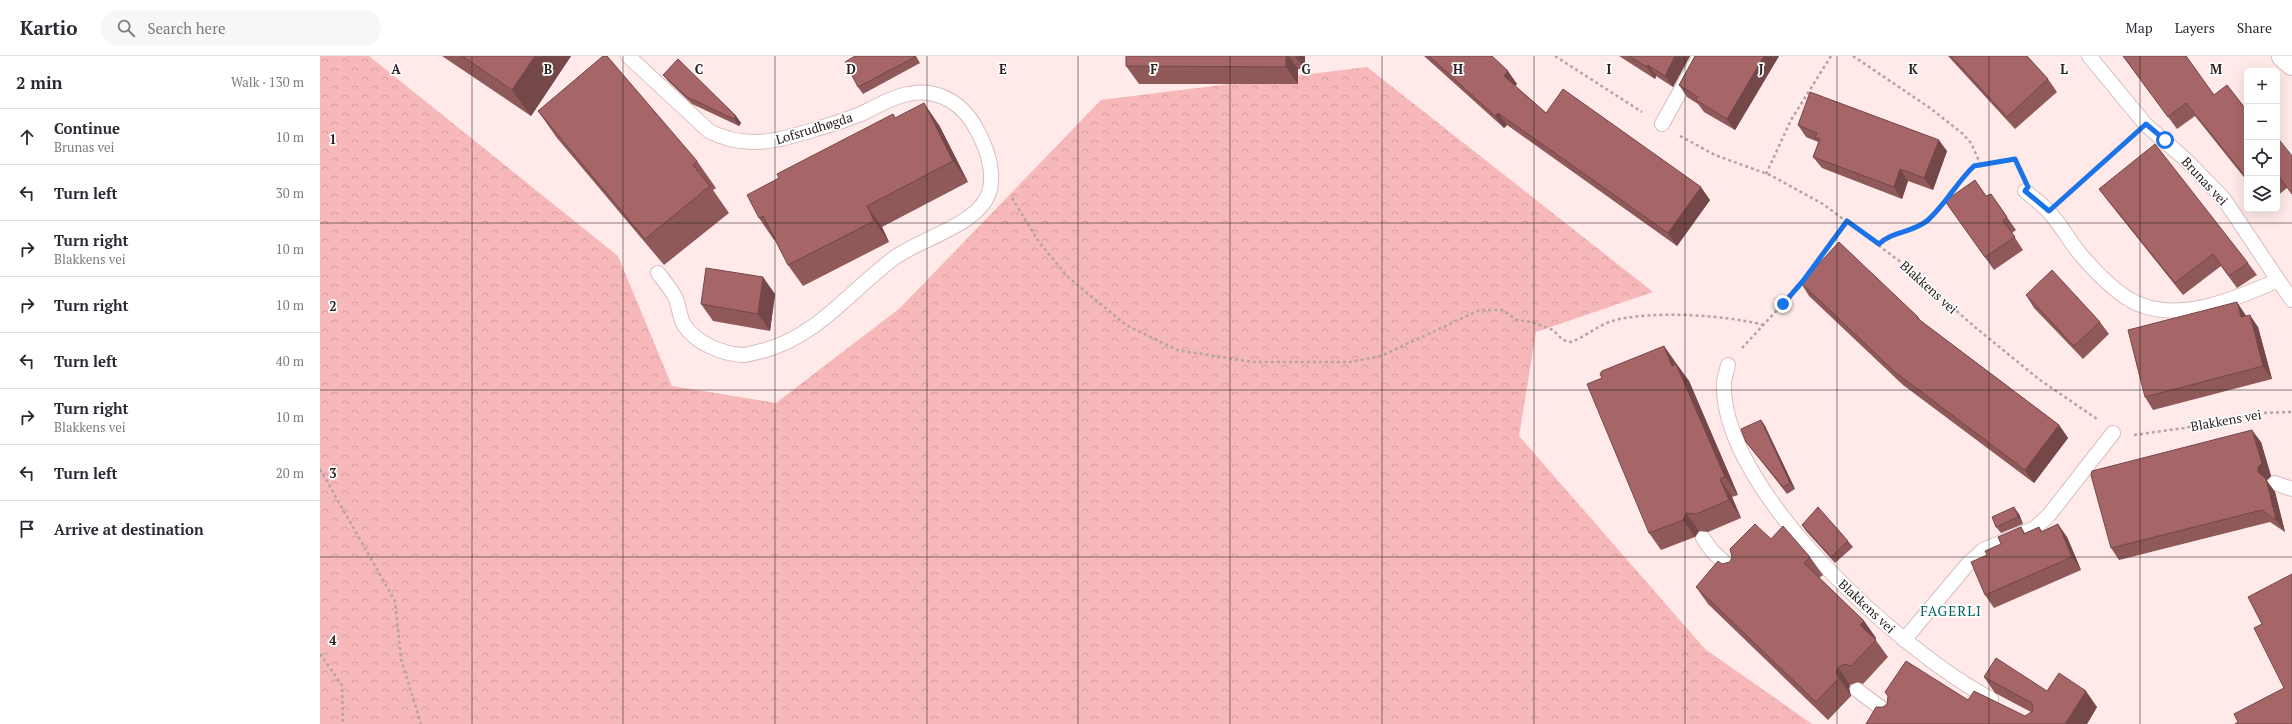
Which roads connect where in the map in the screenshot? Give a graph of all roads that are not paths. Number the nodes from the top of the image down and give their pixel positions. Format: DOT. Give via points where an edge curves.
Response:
graph roads {
  1 [pos="628,56"];
  2 [pos="1700,56"];
  3 [pos="2089,56"];
  4 [pos="2283,56"];
  5 [pos="2292,64"];
  6 [pos="1662,124"];
  7 [pos="2025,191"];
  8 [pos="658,273"];
  9 [pos="2278,280"];
  10 [pos="2292,300"];
  11 [pos="1728,365"];
  12 [pos="2114,433"];
  13 [pos="2275,483"];
  14 [pos="2292,489"];
  15 [pos="1703,538"];
  16 [pos="1736,573"];
  17 [pos="1904,640"];
  18 [pos="1857,690"];
  19 [pos="2004,707"];
  20 [pos="1892,716"];
  1 -- 8 [label="lane, Lofsrudhøgda" via="709,131 724,139 748,143 778,141 849,119 906,94 932,94 952,100 973,121 987,149 990,166 991,186 988,196 970,217 899,254 806,332 771,348 744,355 719,350 700,341 684,325 676,298"];
  2 -- 6 [label="lane"];
  3 -- 9 [label="lane, Brunas vei" via="2146,124 2224,199"];
  4 -- 5 [label="street"];
  7 -- 9 [label="lane" via="2049,211 2081,256 2128,299 2141,304 2159,309 2199,308 2236,299"];
  9 -- 10 [label="lane"];
  11 -- 17 [label="lane, Blakkens vei" via="1724,382 1729,420 1745,457 1772,502 1848,591"];
  12 -- 17 [label="lane, Blakkens vei" via="2049,515 2035,528 1983,550 1947,587"];
  13 -- 14 [label="lane"];
  15 -- 16 [label="lane" via="1712,551"];
  17 -- 19 [label="lane, Blakkens vei" via="1971,689"];
  18 -- 20 [label="lane"];
}
